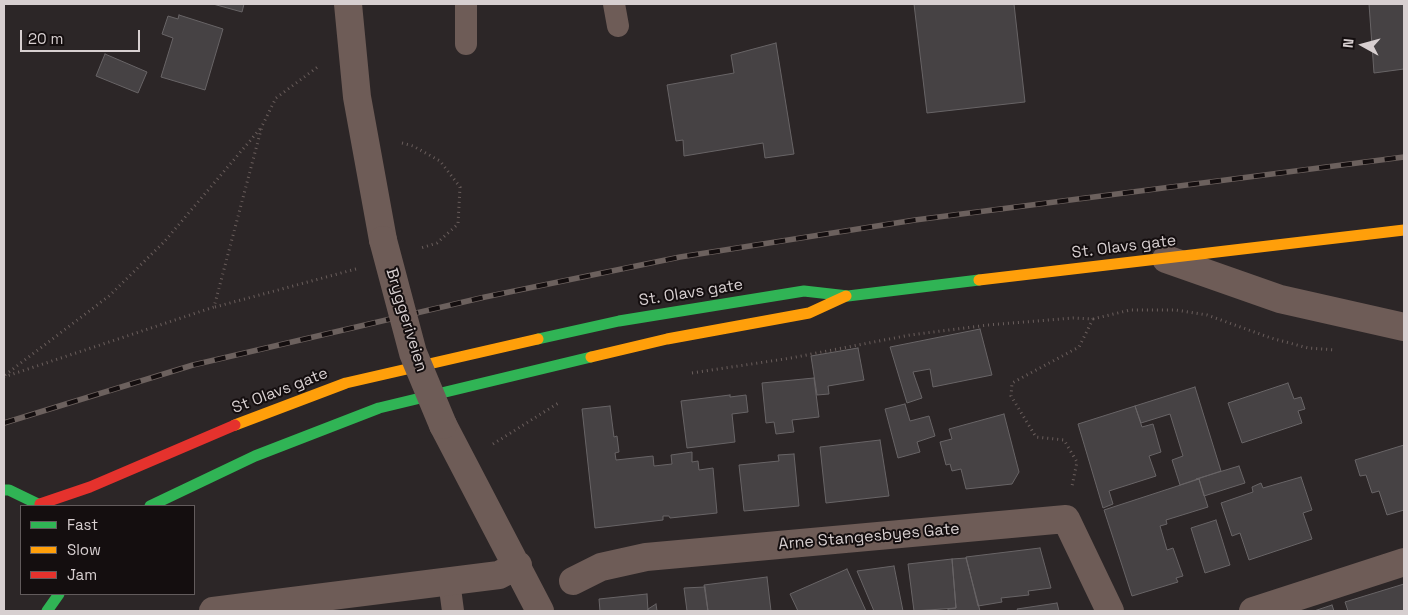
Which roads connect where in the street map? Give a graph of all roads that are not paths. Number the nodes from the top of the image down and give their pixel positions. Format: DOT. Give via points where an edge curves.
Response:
graph roads {
  1 [pos="348,4"];
  2 [pos="466,4"];
  3 [pos="614,4"];
  4 [pos="618,26"];
  5 [pos="466,44"];
  6 [pos="1404,230"];
  7 [pos="1166,259"];
  8 [pos="848,296"];
  9 [pos="1404,327"];
  10 [pos="540,338"];
  11 [pos="4,490"];
  12 [pos="41,505"];
  13 [pos="152,505"];
  14 [pos="1404,562"];
  15 [pos="518,565"];
  16 [pos="449,581"];
  17 [pos="573,581"];
  18 [pos="58,595"];
  19 [pos="47,611"];
  20 [pos="213,611"];
  21 [pos="453,611"];
  22 [pos="540,611"];
  23 [pos="1110,611"];
  24 [pos="1253,611"];
  1 -- 15 [label="street, Bryggeriveien, bridge" via="357,97 383,240 413,353 443,425"];
  2 -- 5 [label="lane"];
  3 -- 4 [label="lane"];
  6 -- 7 [label="highway, St. Olavs gate"];
  7 -- 8 [label="highway, St. Olavs gate"];
  7 -- 9 [label="street" via="1280,299"];
  8 -- 10 [label="highway, St. Olavs gate" via="804,291 619,321"];
  8 -- 13 [label="highway, St. Olavs gate" via="809,313 667,339 379,408 255,456"];
  10 -- 12 [label="highway, St Olavs gate" via="346,383 266,412"];
  11 -- 12 [label="highway"];
  14 -- 24 [label="street"];
  15 -- 16 [label="street" via="499,575"];
  15 -- 22 [label="street, Bryggeriveien"];
  16 -- 20 [label="street"];
  16 -- 21 [label="lane"];
  17 -- 23 [label="street, Arne Stangesbyes Gate" via="601,567 646,557 1066,519"];
  18 -- 19 [label="highway"];
}
